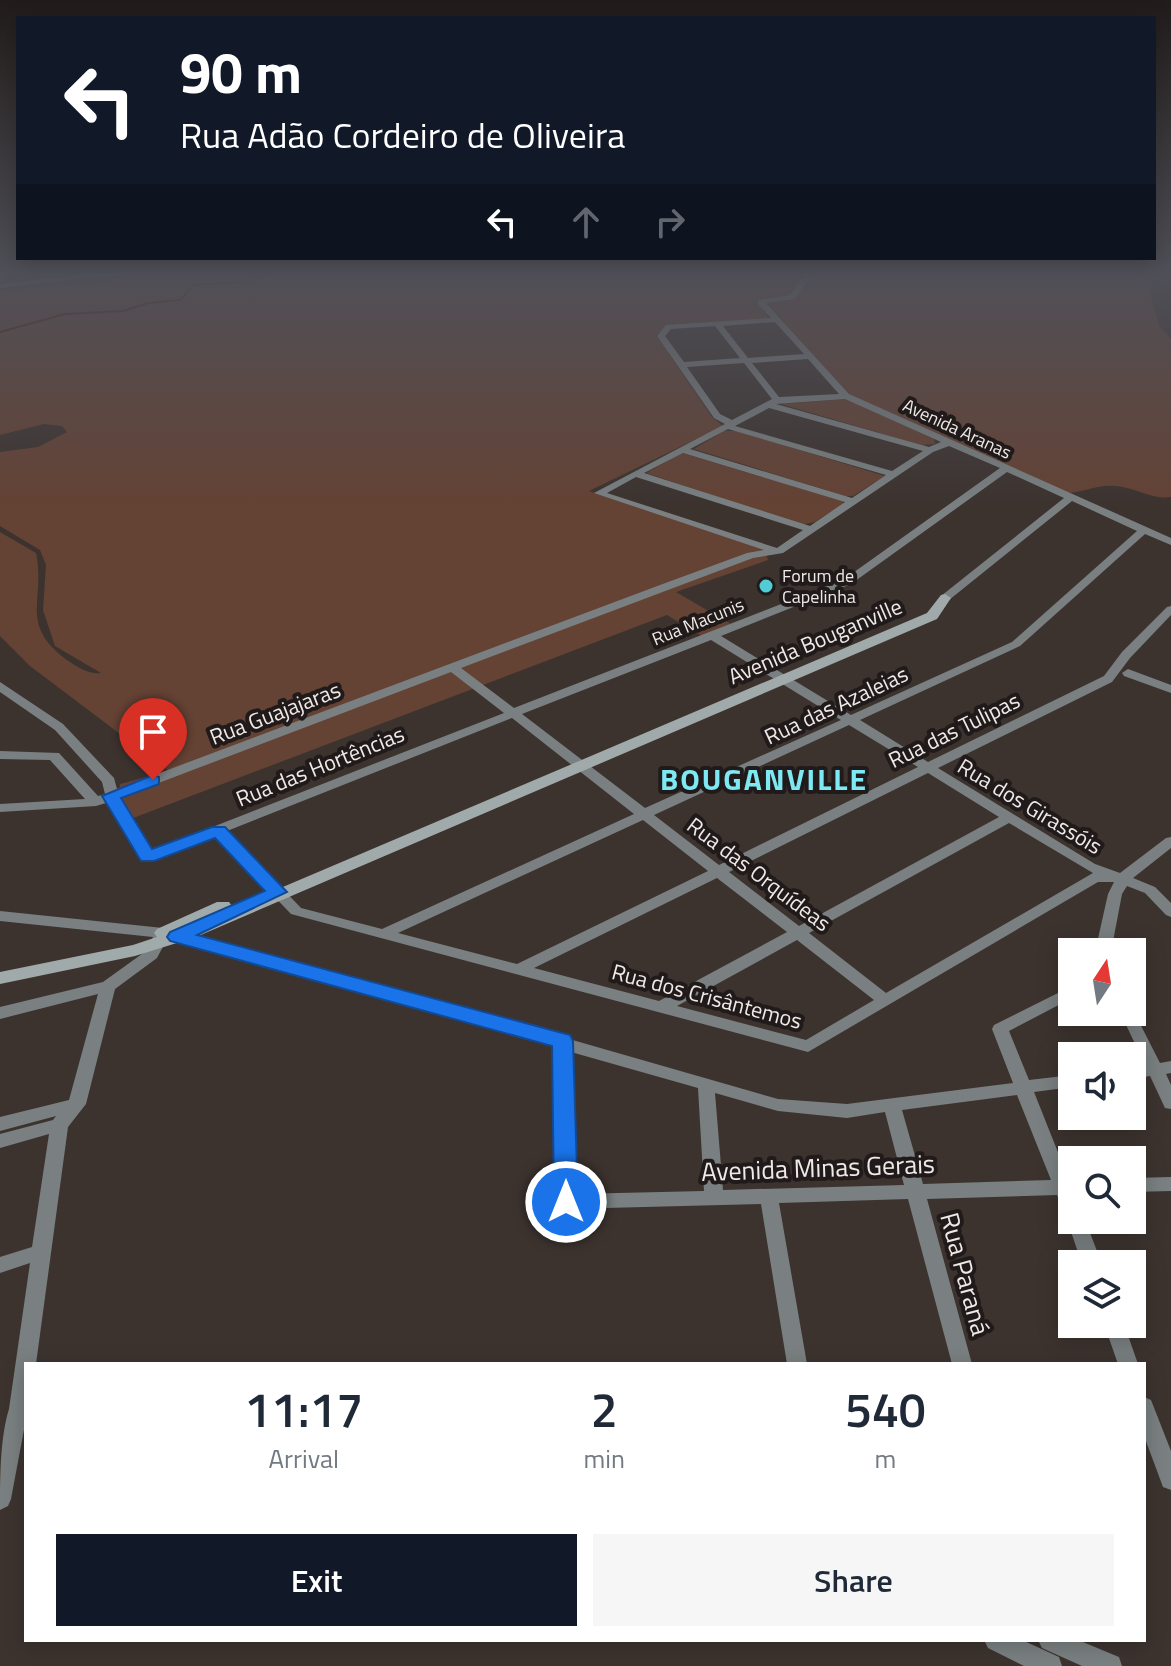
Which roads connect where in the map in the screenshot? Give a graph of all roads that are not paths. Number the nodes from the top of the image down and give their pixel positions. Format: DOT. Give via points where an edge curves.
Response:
graph roads {
  1 [pos="672,351"];
  2 [pos="740,351"];
  3 [pos="804,351"];
  4 [pos="809,356"];
  5 [pos="748,360"];
  6 [pos="683,365"];
  7 [pos="846,396"];
  8 [pos="774,402"];
  9 [pos="729,427"];
  10 [pos="947,443"];
  11 [pos="683,450"];
  12 [pos="930,450"];
  13 [pos="1005,469"];
  14 [pos="636,474"];
  15 [pos="895,475"];
  16 [pos="1070,498"];
  17 [pos="851,501"];
  18 [pos="810,529"];
  19 [pos="1144,530"];
  20 [pos="1171,542"];
  21 [pos="779,551"];
  22 [pos="945,598"];
  23 [pos="1171,609"];
  24 [pos="713,636"];
  25 [pos="454,668"];
  26 [pos="1128,673"];
  27 [pos="778,675"];
  28 [pos="0,686"];
  29 [pos="1171,689"];
  30 [pos="514,713"];
  31 [pos="852,720"];
  32 [pos="0,755"];
  33 [pos="577,763"];
  34 [pos="927,767"];
  35 [pos="111,796"];
  36 [pos="96,802"];
  37 [pos="0,808"];
  38 [pos="646,815"];
  39 [pos="1008,818"];
  40 [pos="218,830"];
  41 [pos="1171,841"];
  42 [pos="715,870"];
  43 [pos="1124,878"];
  44 [pos="274,889"];
  45 [pos="1171,912"];
  46 [pos="0,916"];
  47 [pos="796,930"];
  48 [pos="385,933"];
  49 [pos="166,938"];
  50 [pos="1106,938"];
  51 [pos="520,969"];
  52 [pos="0,978"];
  53 [pos="108,986"];
  54 [pos="1058,998"];
  55 [pos="884,999"];
  56 [pos="660,1008"];
  57 [pos="0,1013"];
  58 [pos="1137,1026"];
  59 [pos="562,1041"];
  60 [pos="1163,1068"];
  61 [pos="1058,1083"];
  62 [pos="706,1086"];
  63 [pos="1025,1088"];
  64 [pos="77,1103"];
  65 [pos="1171,1103"];
  66 [pos="892,1105"];
  67 [pos="0,1124"];
  68 [pos="59,1125"];
  69 [pos="0,1141"];
  70 [pos="1058,1164"];
  71 [pos="1171,1184"];
  72 [pos="1146,1185"];
  73 [pos="1058,1187"];
  74 [pos="916,1192"];
  75 [pos="769,1196"];
  76 [pos="714,1198"];
  77 [pos="41,1252"];
  78 [pos="0,1265"];
  79 [pos="1119,1338"];
  80 [pos="797,1362"];
  81 [pos="961,1362"];
  82 [pos="1127,1362"];
  83 [pos="1146,1412"];
  84 [pos="15,1418"];
  85 [pos="1171,1480"];
  86 [pos="0,1499"];
  87 [pos="1000,1642"];
  88 [pos="1055,1642"];
  89 [pos="1050,1666"];
  90 [pos="1110,1666"];
  1 -- 6 [label="street"];
  2 -- 5 [label="street"];
  3 -- 4 [label="street, Avenida Aranas"];
  4 -- 5 [label="street"];
  4 -- 7 [label="street, Avenida Aranas"];
  5 -- 6 [label="street"];
  5 -- 8 [label="street"];
  6 -- 9 [label="street"];
  7 -- 8 [label="street"];
  7 -- 10 [label="street, Avenida Aranas"];
  8 -- 9 [label="street"];
  8 -- 12 [label="street"];
  9 -- 11 [label="street"];
  9 -- 15 [label="street"];
  10 -- 12 [label="street"];
  10 -- 13 [label="street, Avenida Aranas"];
  11 -- 14 [label="street"];
  11 -- 17 [label="street"];
  12 -- 15 [label="street"];
  13 -- 16 [label="street, Avenida Aranas"];
  13 -- 24 [label="street, Rua Macunis" via="847,582"];
  14 -- 18 [label="street"];
  14 -- 21 [label="street" via="599,493"];
  15 -- 17 [label="street"];
  16 -- 19 [label="street, Avenida Aranas"];
  16 -- 22 [label="street"];
  17 -- 18 [label="street"];
  18 -- 21 [label="street"];
  19 -- 20 [label="street, Avenida Aranas"];
  19 -- 31 [label="street, Rua das Azaleias" via="1016,644"];
  21 -- 25 [label="street, Rua Guajajaras" via="751,555"];
  22 -- 27 [label="street, Avenida Bouganville" via="932,616"];
  23 -- 34 [label="street, Rua das Tulipas" via="1108,679"];
  24 -- 27 [label="street, Rua dos Girassóis"];
  24 -- 30 [label="street, Rua Macunis"];
  25 -- 30 [label="street, Rua das Orquídeas"];
  25 -- 35 [label="street, Rua Guajajaras"];
  26 -- 29 [label="street"];
  27 -- 31 [label="street, Rua dos Girassóis"];
  27 -- 33 [label="street, Avenida Bouganville"];
  28 -- 35 [label="street" via="59,727 109,781"];
  30 -- 33 [label="street, Rua das Orquídeas"];
  30 -- 40 [label="street, Rua das Hortências"];
  31 -- 34 [label="street, Rua dos Girassóis"];
  31 -- 38 [label="street, Rua das Azaleias"];
  32 -- 36 [label="street" via="49,754"];
  33 -- 38 [label="street, Rua das Orquídeas"];
  33 -- 44 [label="street, Avenida Bouganville"];
  34 -- 39 [label="street, Rua dos Girassóis"];
  34 -- 42 [label="street, Rua das Tulipas"];
  35 -- 36 [label="street, Rua Guajajaras"];
  35 -- 40 [label="street, Rua das Hortências" via="148,857"];
  36 -- 37 [label="street, Rua Guajajaras"];
  38 -- 42 [label="street, Rua das Orquídeas"];
  38 -- 48 [label="street, Rua das Azaleias"];
  39 -- 43 [label="street, Rua dos Girassóis" via="1090,867"];
  39 -- 47 [label="street"];
  40 -- 44 [label="street, Rua dos Crisântemos"];
  41 -- 43 [label="street"];
  42 -- 47 [label="street, Rua das Orquídeas"];
  42 -- 51 [label="street, Rua das Tulipas"];
  43 -- 45 [label="street, Rua dos Girassóis" via="1150,890"];
  43 -- 50 [label="street"];
  43 -- 55 [label="street, Rua dos Crisântemos" via="1095,877"];
  44 -- 48 [label="street, Rua dos Crisântemos" via="296,911"];
  44 -- 49 [label="street, Avenida Bouganville"];
  46 -- 49 [label="street"];
  47 -- 55 [label="street, Rua das Orquídeas"];
  47 -- 56 [label="street"];
  48 -- 51 [label="street, Rua dos Crisântemos"];
  49 -- 52 [label="street, Avenida Bouganville" via="135,950"];
  49 -- 53 [label="street"];
  49 -- 59 [label="street"];
  51 -- 56 [label="street, Rua dos Crisântemos"];
  53 -- 57 [label="street"];
  53 -- 64 [label="street"];
  54 -- 63 [label="street" via="1000,1029"];
  55 -- 56 [label="street, Rua dos Crisântemos" via="808,1046"];
  58 -- 60 [label="street"];
  59 -- 62 [label="street"];
  59 -- 76 [label="street, Avenida Minas Gerais" via="566,1202"];
  60 -- 65 [label="street"];
  61 -- 63 [label="street"];
  62 -- 66 [label="street" via="778,1105 847,1111"];
  62 -- 76 [label="street"];
  63 -- 66 [label="street"];
  63 -- 70 [label="street"];
  64 -- 67 [label="street"];
  64 -- 68 [label="street"];
  66 -- 74 [label="street, Rua Paraná"];
  68 -- 69 [label="street"];
  68 -- 77 [label="street"];
  71 -- 72 [label="street"];
  73 -- 74 [label="street, Avenida Minas Gerais"];
  74 -- 75 [label="street, Avenida Minas Gerais"];
  74 -- 81 [label="street, Rua Paraná"];
  75 -- 76 [label="street, Avenida Minas Gerais"];
  75 -- 80 [label="street"];
  77 -- 78 [label="street"];
  77 -- 84 [label="street"];
  79 -- 82 [label="street"];
  83 -- 85 [label="street"];
  84 -- 86 [label="street"];
  87 -- 89 [label="street"];
  88 -- 90 [label="street"];
}
